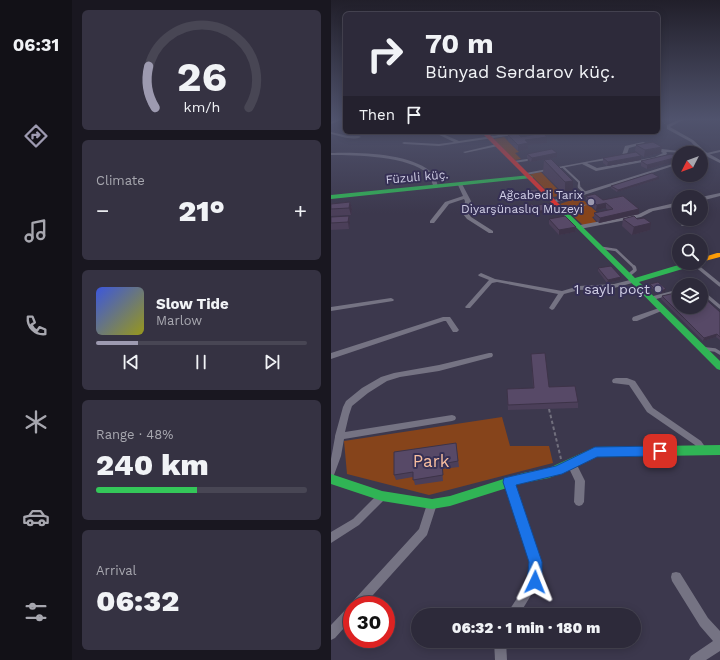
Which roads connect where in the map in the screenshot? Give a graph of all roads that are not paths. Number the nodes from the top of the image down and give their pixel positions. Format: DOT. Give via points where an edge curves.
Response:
graph roads {
  1 [pos="470,151"];
  2 [pos="503,151"];
  3 [pos="626,151"];
  4 [pos="662,151"];
  5 [pos="720,151"];
  6 [pos="465,152"];
  7 [pos="708,153"];
  8 [pos="331,154"];
  9 [pos="708,156"];
  10 [pos="527,160"];
  11 [pos="514,162"];
  12 [pos="720,162"];
  13 [pos="583,163"];
  14 [pos="672,165"];
  15 [pos="563,167"];
  16 [pos="596,170"];
  17 [pos="589,174"];
  18 [pos="528,176"];
  19 [pos="461,185"];
  20 [pos="436,187"];
  21 [pos="585,193"];
  22 [pos="720,194"];
  23 [pos="331,197"];
  24 [pos="465,197"];
  25 [pos="708,197"];
  26 [pos="553,200"];
  27 [pos="672,206"];
  28 [pos="432,222"];
  29 [pos="580,227"];
  30 [pos="491,232"];
  31 [pos="720,255"];
  32 [pos="708,258"];
  33 [pos="672,268"];
  34 [pos="702,270"];
  35 [pos="481,275"];
  36 [pos="631,278"];
  37 [pos="493,280"];
  38 [pos="720,285"];
  39 [pos="562,293"];
  40 [pos="672,293"];
  41 [pos="708,297"];
  42 [pos="651,299"];
  43 [pos="391,300"];
  44 [pos="468,307"];
  45 [pos="720,307"];
  46 [pos="552,308"];
  47 [pos="331,309"];
  48 [pos="662,309"];
  49 [pos="635,319"];
  50 [pos="455,330"];
  51 [pos="701,348"];
  52 [pos="720,353"];
  53 [pos="489,355"];
  54 [pos="331,356"];
  55 [pos="720,368"];
  56 [pos="616,381"];
  57 [pos="452,418"];
  58 [pos="339,436"];
  59 [pos="720,450"];
  60 [pos="704,451"];
  61 [pos="567,466"];
  62 [pos="331,472"];
  63 [pos="331,479"];
  64 [pos="509,482"];
  65 [pos="382,496"];
  66 [pos="579,502"];
  67 [pos="432,504"];
  68 [pos="331,538"];
  69 [pos="677,578"];
  70 [pos="365,596"];
  71 [pos="517,608"];
  72 [pos="343,621"];
  73 [pos="331,634"];
  74 [pos="720,640"];
  75 [pos="720,644"];
  76 [pos="500,648"];
  77 [pos="501,660"];
  78 [pos="695,660"];
  1 -- 6 [label="street"];
  2 -- 11 [label="street"];
  3 -- 13 [label="street" via="624,156"];
  4 -- 16 [label="street" via="664,155 656,158"];
  5 -- 7 [label="lane"];
  8 -- 20 [label="street" via="372,155 411,164 426,170 433,177"];
  9 -- 12 [label="street"];
  10 -- 11 [label="lane"];
  11 -- 18 [label="street"];
  13 -- 15 [label="street"];
  13 -- 16 [label="street"];
  14 -- 21 [label="street"];
  15 -- 18 [label="street"];
  15 -- 21 [label="lane" via="579,182 579,187"];
  16 -- 17 [label="street"];
  18 -- 19 [label="street, Füzuli küç."];
  18 -- 26 [label="street"];
  19 -- 20 [label="street, Füzuli küç."];
  19 -- 24 [label="street"];
  20 -- 23 [label="street, Füzuli küç."];
  21 -- 26 [label="street"];
  22 -- 25 [label="street"];
  24 -- 28 [label="street" via="447,203"];
  24 -- 30 [label="street" via="468,201 469,218"];
  26 -- 29 [label="street"];
  27 -- 29 [label="street"];
  29 -- 36 [label="street"];
  31 -- 32 [label="street"];
  33 -- 36 [label="street"];
  34 -- 38 [label="lane"];
  35 -- 37 [label="street"];
  36 -- 39 [label="street" via="613,286 579,288"];
  36 -- 42 [label="street"];
  37 -- 39 [label="street"];
  37 -- 44 [label="street"];
  39 -- 46 [label="street"];
  40 -- 42 [label="lane"];
  41 -- 45 [label="lane"];
  42 -- 48 [label="street"];
  43 -- 47 [label="street"];
  48 -- 49 [label="street"];
  48 -- 51 [label="street"];
  50 -- 54 [label="street" via="448,319 443,319"];
  51 -- 52 [label="lane"];
  51 -- 55 [label="street"];
  53 -- 58 [label="street" via="380,381 347,406"];
  56 -- 60 [label="street" via="632,383 650,410 698,443"];
  57 -- 58 [label="street"];
  58 -- 62 [label="street" via="337,458"];
  59 -- 60 [label="street"];
  60 -- 61 [label="street" via="603,451 595,452"];
  61 -- 64 [label="street"];
  61 -- 66 [label="street" via="580,481"];
  63 -- 65 [label="street"];
  64 -- 67 [label="street"];
  64 -- 71 [label="street" via="535,562 535,582"];
  65 -- 67 [label="street"];
  65 -- 68 [label="street" via="356,522"];
  67 -- 70 [label="street" via="423,532"];
  69 -- 74 [label="street" via="704,622"];
  72 -- 73 [label="street"];
  75 -- 78 [label="street"];
  76 -- 77 [label="street"];
}
